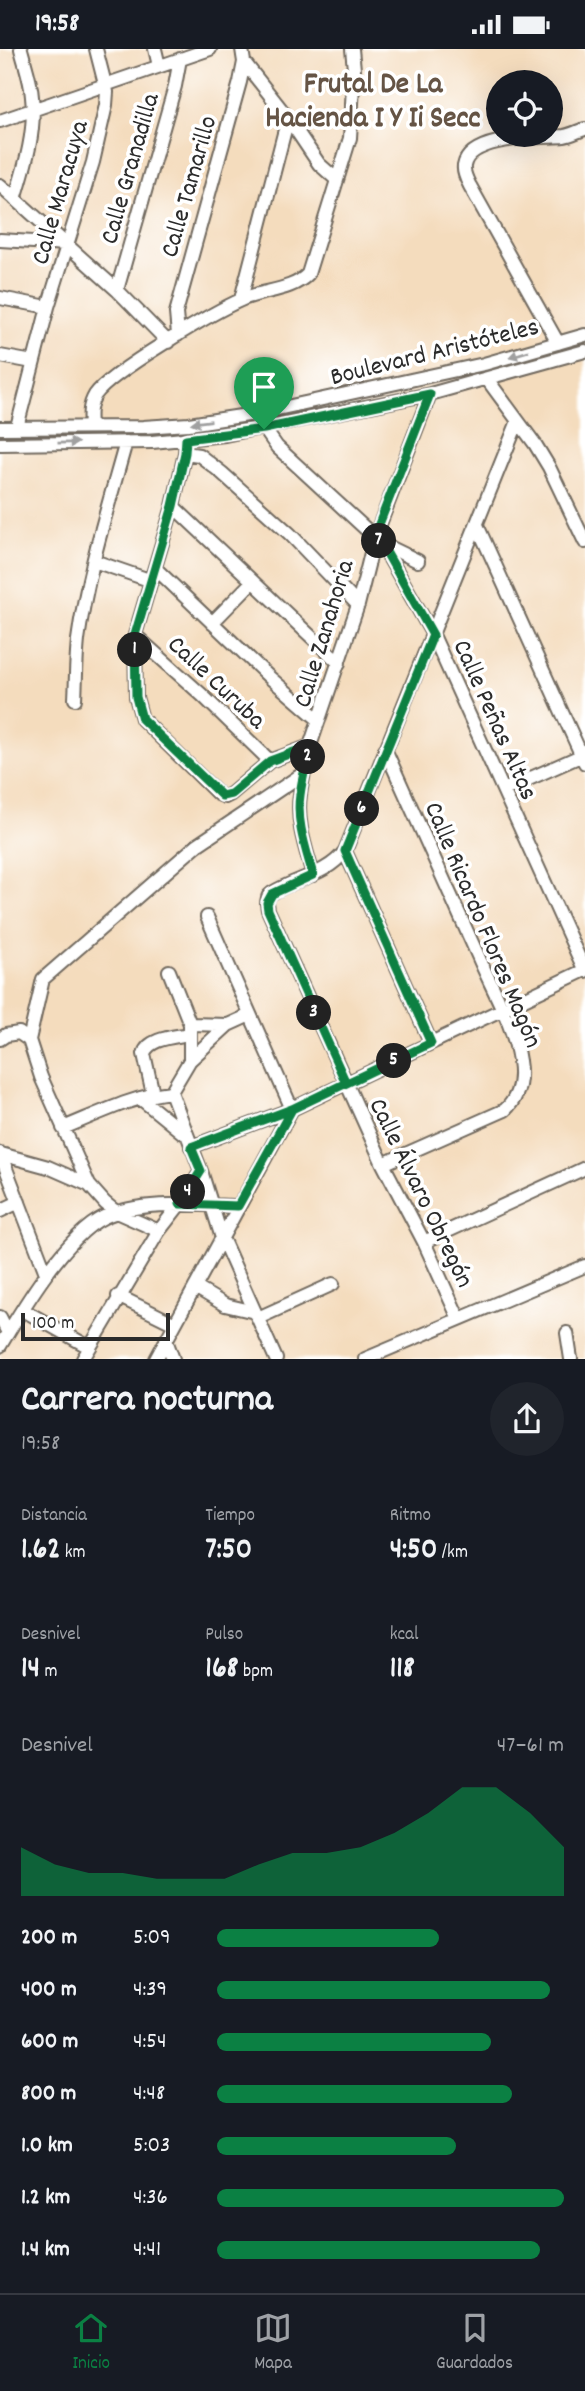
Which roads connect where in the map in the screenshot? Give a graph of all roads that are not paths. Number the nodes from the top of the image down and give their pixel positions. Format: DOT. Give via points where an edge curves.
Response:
graph roads {
  1 [pos="21,49"];
  2 [pos="96,49"];
  3 [pos="155,49"];
  4 [pos="210,49"];
  5 [pos="352,49"];
  6 [pos="243,55"];
  7 [pos="180,59"];
  8 [pos="159,67"];
  9 [pos="105,84"];
  10 [pos="33,109"];
  11 [pos="288,118"];
  12 [pos="0,121"];
  13 [pos="585,129"];
  14 [pos="337,180"];
  15 [pos="0,185"];
  16 [pos="15,199"];
  17 [pos="0,240"];
  18 [pos="67,244"];
  19 [pos="117,290"];
  20 [pos="0,298"];
  21 [pos="241,299"];
  22 [pos="48,307"];
  23 [pos="585,335"];
  24 [pos="173,339"];
  25 [pos="558,342"];
  26 [pos="585,351"];
  27 [pos="0,356"];
  28 [pos="33,362"];
  29 [pos="487,379"];
  30 [pos="430,394"];
  31 [pos="254,415"];
  32 [pos="519,421"];
  33 [pos="90,426"];
  34 [pos="17,427"];
  35 [pos="0,428"];
  36 [pos="264,429"];
  37 [pos="186,439"];
  38 [pos="126,442"];
  39 [pos="0,444"];
  40 [pos="185,453"];
  41 [pos="173,506"];
  42 [pos="477,525"];
  43 [pos="378,540"];
  44 [pos="585,542"];
  45 [pos="94,561"];
  46 [pos="418,561"];
  47 [pos="154,575"];
  48 [pos="253,582"];
  49 [pos="358,605"];
  50 [pos="212,623"];
  51 [pos="135,635"];
  52 [pos="433,635"];
  53 [pos="340,663"];
  54 [pos="75,699"];
  55 [pos="319,719"];
  56 [pos="310,746"];
  57 [pos="385,749"];
  58 [pos="584,758"];
  59 [pos="270,761"];
  60 [pos="304,773"];
  61 [pos="504,790"];
  62 [pos="345,851"];
  63 [pos="313,875"];
  64 [pos="207,917"];
  65 [pos="585,970"];
  66 [pos="169,971"];
  67 [pos="502,1010"];
  68 [pos="250,1015"];
  69 [pos="228,1024"];
  70 [pos="189,1029"];
  71 [pos="0,1039"];
  72 [pos="29,1040"];
  73 [pos="431,1043"];
  74 [pos="190,1060"];
  75 [pos="346,1083"];
  76 [pos="171,1092"];
  77 [pos="153,1094"];
  78 [pos="140,1098"];
  79 [pos="292,1109"];
  80 [pos="63,1128"];
  81 [pos="186,1134"];
  82 [pos="191,1147"];
  83 [pos="0,1154"];
  84 [pos="383,1164"];
  85 [pos="585,1168"];
  86 [pos="201,1171"];
  87 [pos="89,1185"];
  88 [pos="19,1202"];
  89 [pos="180,1204"];
  90 [pos="211,1205"];
  91 [pos="238,1206"];
  92 [pos="0,1211"];
  93 [pos="116,1212"];
  94 [pos="159,1231"];
  95 [pos="222,1238"];
  96 [pos="425,1242"];
  97 [pos="585,1266"];
  98 [pos="47,1273"];
  99 [pos="333,1285"];
  100 [pos="195,1287"];
  101 [pos="118,1296"];
  102 [pos="23,1310"];
  103 [pos="256,1315"];
  104 [pos="0,1317"];
  105 [pos="458,1319"];
  106 [pos="175,1324"];
  107 [pos="8,1333"];
  108 [pos="566,1333"];
  109 [pos="166,1340"];
  110 [pos="0,1346"];
  111 [pos="86,1353"];
  112 [pos="156,1359"];
  113 [pos="173,1359"];
  114 [pos="276,1359"];
  115 [pos="365,1359"];
  116 [pos="571,1359"];
  1 -- 10 [label="street"];
  2 -- 9 [label="street, Calle Maracuya"];
  3 -- 8 [label="street"];
  4 -- 7 [label="street"];
  5 -- 14 [label="street" via="353,116"];
  6 -- 11 [label="street"];
  6 -- 24 [label="street, Calle Tamarillo"];
  7 -- 8 [label="street"];
  7 -- 19 [label="street, Calle Granadilla"];
  8 -- 9 [label="street"];
  9 -- 10 [label="street"];
  9 -- 18 [label="street, Calle Maracuya" via="106,105 93,162"];
  10 -- 12 [label="street"];
  10 -- 16 [label="street" via="26,163"];
  11 -- 14 [label="street" via="318,164"];
  11 -- 21 [label="street"];
  13 -- 25 [label="street" via="491,144 471,154 464,165 470,187"];
  14 -- 21 [label="street" via="308,274 296,283"];
  15 -- 16 [label="street"];
  16 -- 18 [label="street"];
  17 -- 18 [label="street"];
  18 -- 19 [label="street"];
  18 -- 22 [label="street, Calle Maracuya"];
  19 -- 24 [label="street"];
  20 -- 22 [label="street"];
  21 -- 24 [label="street"];
  22 -- 28 [label="street, Calle Maracuya"];
  23 -- 25 [label="street, Boulevard Aristóteles"];
  24 -- 33 [label="street" via="96,394 89,408"];
  25 -- 31 [label="street, Boulevard Aristóteles, one-way" via="484,364"];
  26 -- 29 [label="street, Boulevard Aristóteles"];
  27 -- 28 [label="street"];
  28 -- 34 [label="street, Calle Maracuya"];
  29 -- 30 [label="street, Boulevard Aristóteles"];
  29 -- 32 [label="street"];
  30 -- 36 [label="street, Boulevard Aristóteles"];
  30 -- 43 [label="street, Calle Zanahoria"];
  31 -- 33 [label="street, Boulevard Aristóteles, one-way" via="166,425"];
  31 -- 36 [label="street, Calle Peñas Altas"];
  32 -- 42 [label="street"];
  32 -- 44 [label="street" via="549,467"];
  33 -- 34 [label="street, Boulevard Aristóteles"];
  34 -- 35 [label="street, Boulevard Aristóteles"];
  36 -- 37 [label="street, Boulevard Aristóteles"];
  36 -- 43 [label="street, Calle Peñas Altas" via="277,447"];
  37 -- 38 [label="street, Boulevard Aristóteles"];
  37 -- 40 [label="street"];
  39 -- 38 [label="street, Boulevard Aristóteles, one-way"];
  38 -- 45 [label="street"];
  40 -- 41 [label="street"];
  40 -- 49 [label="street" via="199,455 222,473 290,534"];
  41 -- 47 [label="street"];
  41 -- 48 [label="street"];
  42 -- 52 [label="street"];
  42 -- 58 [label="street"];
  43 -- 46 [label="street"];
  43 -- 49 [label="street, Calle Zanahoria"];
  43 -- 52 [label="street, Calle Peñas Altas"];
  45 -- 47 [label="street"];
  45 -- 54 [label="street" via="78,643"];
  47 -- 50 [label="street"];
  47 -- 51 [label="street"];
  48 -- 50 [label="street"];
  48 -- 53 [label="street"];
  49 -- 53 [label="street, Calle Zanahoria"];
  50 -- 55 [label="street"];
  51 -- 59 [label="street, Calle Curuba"];
  51 -- 59 [label="street, Calle Zanahoria" via="136,697 142,719 218,794 231,794"];
  52 -- 57 [label="street"];
  52 -- 61 [label="street, Calle Peñas Altas"];
  53 -- 55 [label="street, Calle Zanahoria"];
  55 -- 56 [label="street, Calle Zanahoria"];
  56 -- 59 [label="street, Calle Zanahoria"];
  56 -- 60 [label="street"];
  57 -- 62 [label="street"];
  57 -- 67 [label="street, Calle Ricardo Flores Magón"];
  58 -- 61 [label="street"];
  60 -- 63 [label="street" via="299,813"];
  60 -- 72 [label="street" via="197,845 43,979"];
  61 -- 65 [label="street, Calle Peñas Altas"];
  62 -- 63 [label="street"];
  62 -- 73 [label="street"];
  63 -- 75 [label="street, Calle Álvaro Obregón" via="272,894 268,910"];
  64 -- 68 [label="street"];
  65 -- 67 [label="street"];
  66 -- 70 [label="street"];
  67 -- 73 [label="street"];
  67 -- 84 [label="street, Calle Ricardo Flores Magón" via="519,1059 521,1076 513,1103"];
  68 -- 69 [label="street"];
  68 -- 79 [label="street"];
  69 -- 70 [label="street"];
  69 -- 74 [label="street"];
  70 -- 74 [label="street"];
  70 -- 77 [label="street" via="146,1047"];
  71 -- 72 [label="street" via="19,1033"];
  72 -- 80 [label="street"];
  73 -- 75 [label="street"];
  74 -- 76 [label="street"];
  75 -- 79 [label="street"];
  75 -- 84 [label="street, Calle Álvaro Obregón"];
  76 -- 77 [label="street"];
  76 -- 81 [label="street"];
  77 -- 78 [label="street"];
  78 -- 80 [label="street"];
  78 -- 81 [label="street"];
  79 -- 82 [label="street"];
  79 -- 91 [label="street"];
  80 -- 87 [label="street"];
  81 -- 82 [label="street"];
  82 -- 86 [label="street"];
  83 -- 87 [label="street" via="48,1167"];
  83 -- 88 [label="street"];
  84 -- 96 [label="street, Calle Álvaro Obregón"];
  85 -- 96 [label="street"];
  86 -- 89 [label="street"];
  86 -- 90 [label="street"];
  87 -- 93 [label="street"];
  88 -- 92 [label="street"];
  88 -- 98 [label="street"];
  89 -- 90 [label="street"];
  89 -- 93 [label="street"];
  89 -- 94 [label="street"];
  90 -- 91 [label="street"];
  90 -- 95 [label="street"];
  91 -- 95 [label="street"];
  93 -- 94 [label="street"];
  93 -- 98 [label="street" via="92,1223"];
  94 -- 101 [label="street"];
  95 -- 100 [label="street"];
  95 -- 103 [label="street"];
  96 -- 105 [label="street, Calle Álvaro Obregón"];
  97 -- 105 [label="street"];
  98 -- 102 [label="street"];
  99 -- 103 [label="street"];
  100 -- 103 [label="street" via="225,1305"];
  100 -- 106 [label="street"];
  101 -- 106 [label="street"];
  101 -- 111 [label="street"];
  102 -- 107 [label="street"];
  102 -- 111 [label="street"];
  103 -- 114 [label="street"];
  104 -- 107 [label="street"];
  105 -- 115 [label="street"];
  106 -- 109 [label="street"];
  107 -- 110 [label="street"];
  108 -- 116 [label="street"];
  109 -- 112 [label="street"];
  109 -- 113 [label="street"];
}
